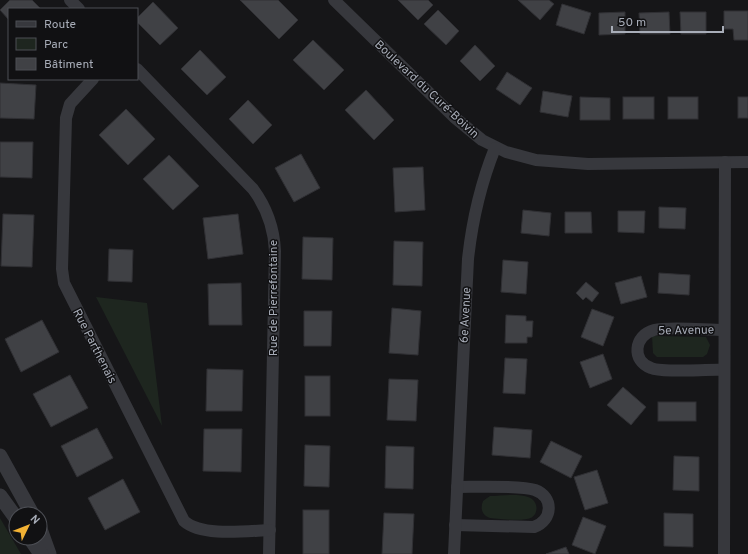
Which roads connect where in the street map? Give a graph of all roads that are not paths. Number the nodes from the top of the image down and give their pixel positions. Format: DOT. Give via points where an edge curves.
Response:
graph roads {
  1 [pos="70,0"];
  2 [pos="334,0"];
  3 [pos="78,8"];
  4 [pos="138,70"];
  5 [pos="92,80"];
  6 [pos="495,148"];
  7 [pos="725,162"];
  8 [pos="748,162"];
  9 [pos="724,330"];
  10 [pos="724,370"];
  11 [pos="0,456"];
  12 [pos="457,486"];
  13 [pos="0,496"];
  14 [pos="28,506"];
  15 [pos="8,507"];
  16 [pos="455,525"];
  17 [pos="270,530"];
  18 [pos="269,554"];
  19 [pos="454,554"];
  20 [pos="724,554"];
  1 -- 3 [label="street"];
  2 -- 6 [label="street, Boulevard du Curé-Boivin" via="454,117"];
  4 -- 17 [label="street, Rue de Pierrefontaine" via="246,181 264,205 272,228 275,251"];
  5 -- 17 [label="street, Rue Parthenais" via="70,104 66,118 62,269 64,284 184,521 191,527 202,530"];
  6 -- 7 [label="street, Boulevard du Curé-Boivin" via="519,157 562,163"];
  6 -- 12 [label="street, 6e Avenue" via="470,242"];
  7 -- 8 [label="street, Boulevard du Curé-Boivin"];
  7 -- 9 [label="street, 5e Avenue"];
  9 -- 10 [label="street, 5e Avenue"];
  9 -- 10 [label="street, 5e Avenue" via="654,330 641,339 637,349 639,359 650,368"];
  10 -- 20 [label="street, 5e Avenue"];
  11 -- 14 [label="street"];
  12 -- 16 [label="street, 6e Avenue"];
  12 -- 16 [label="street" via="534,490 546,500 549,508 547,518 534,527"];
  13 -- 15 [label="street"];
  16 -- 19 [label="street, 6e Avenue"];
  17 -- 18 [label="street, Rue de Pierrefontaine"];
}
